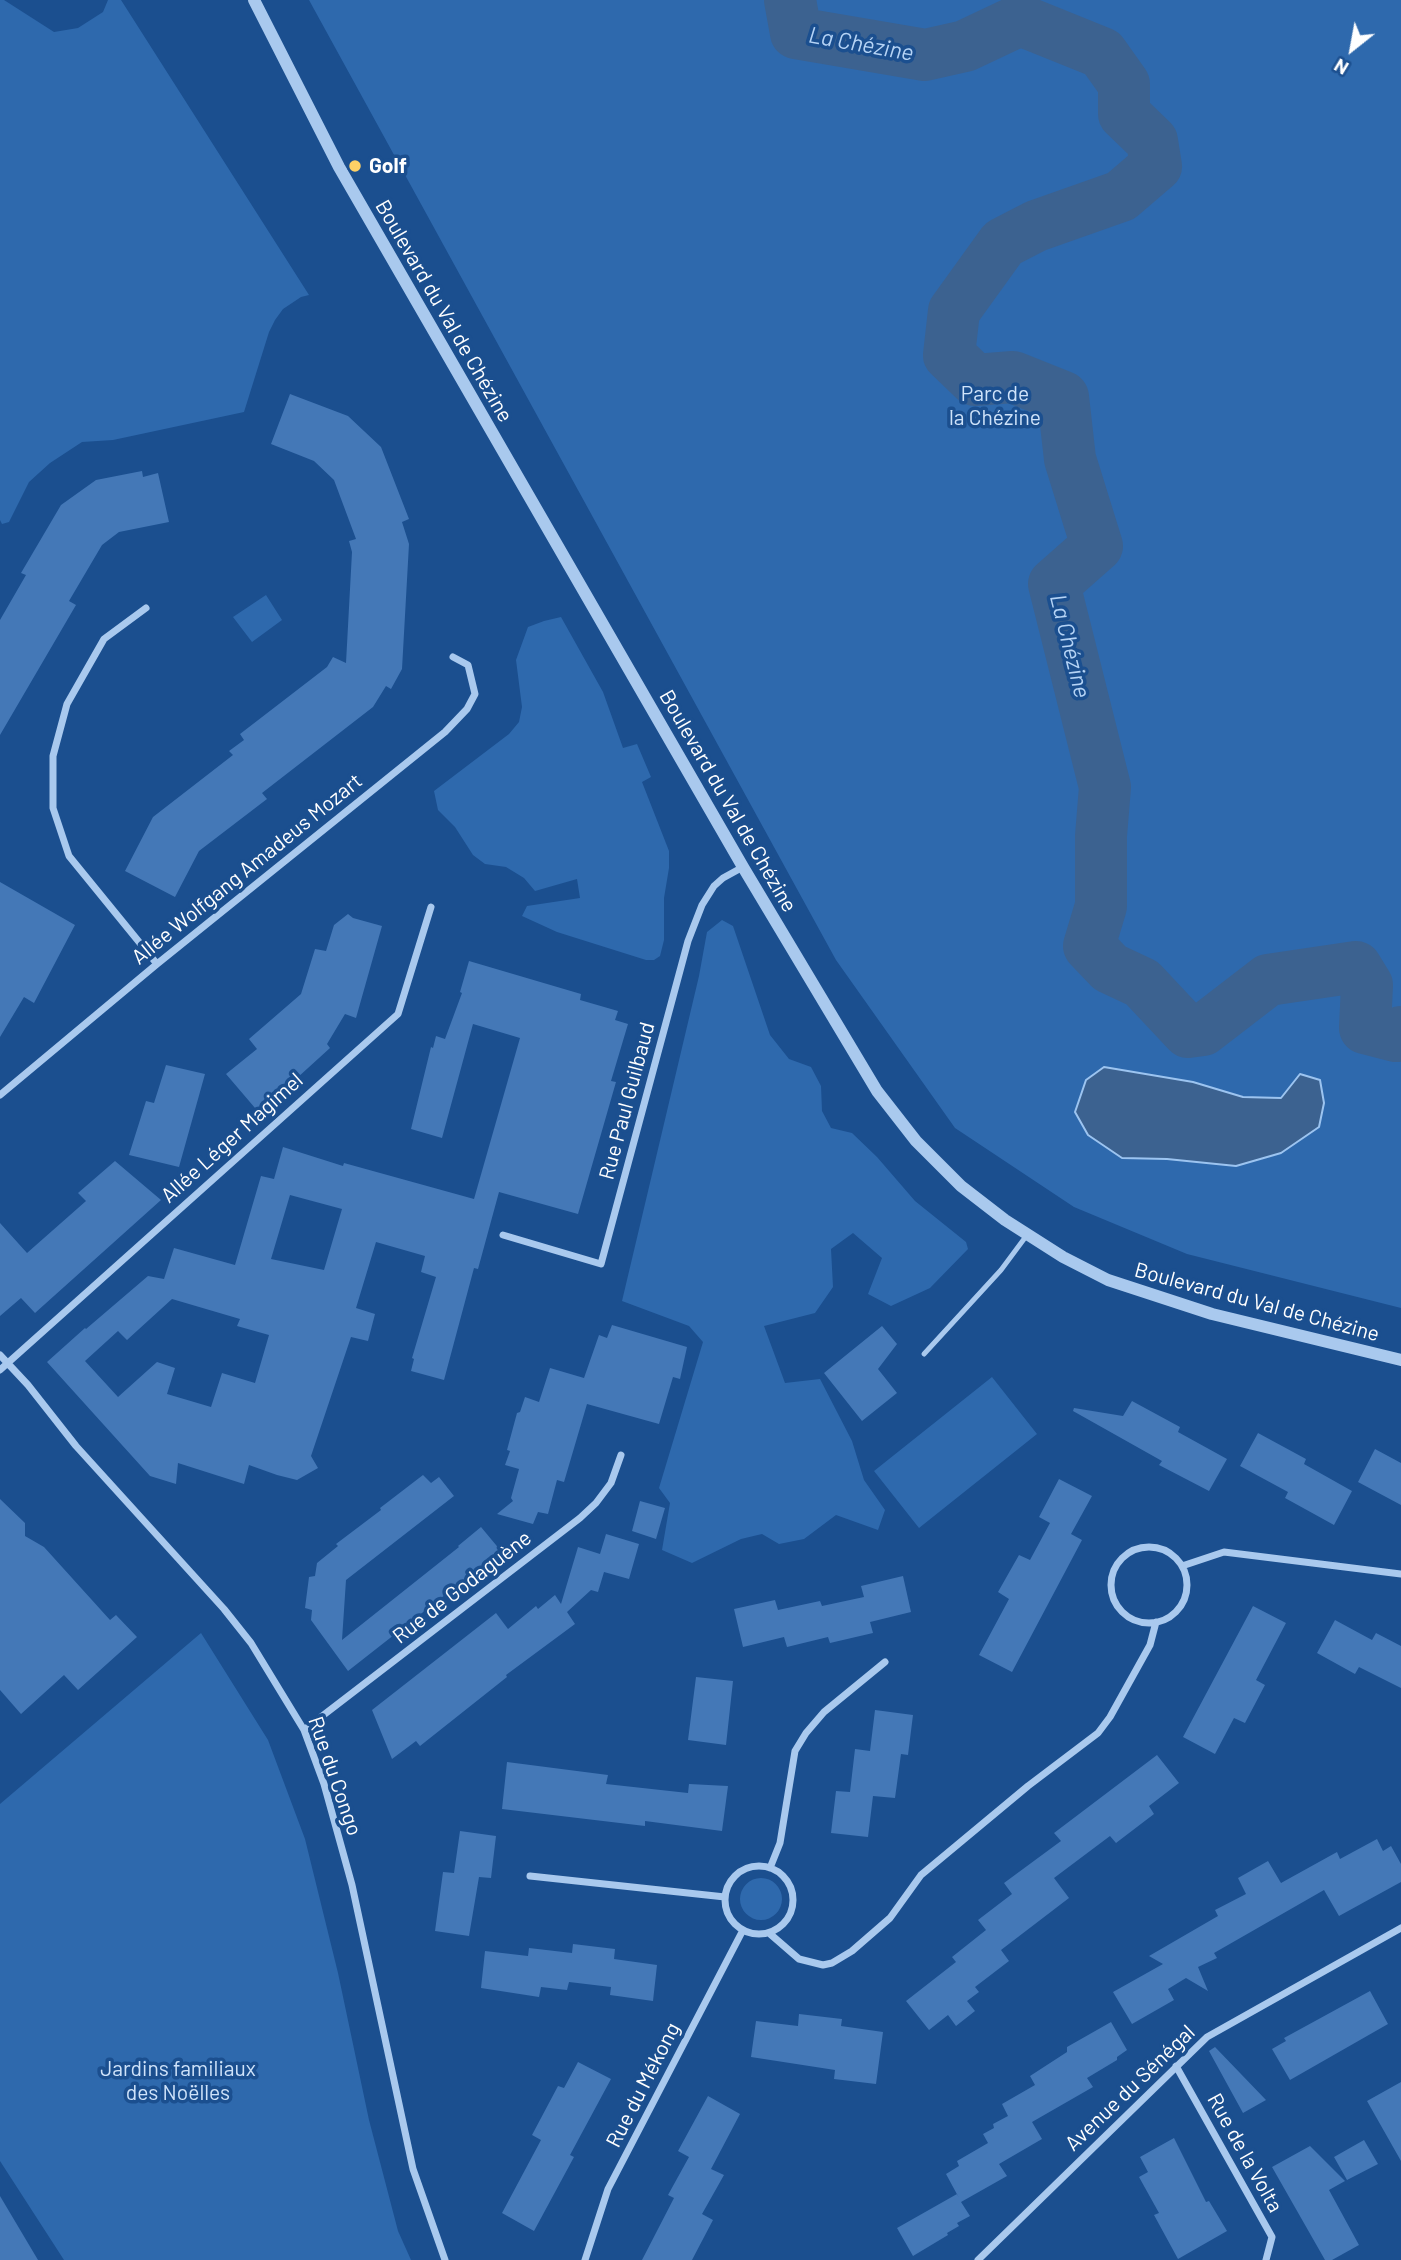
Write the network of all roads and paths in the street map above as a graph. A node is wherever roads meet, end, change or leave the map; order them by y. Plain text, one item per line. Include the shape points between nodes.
1 (254, 0) edge
2 (146, 608) dead end
3 (453, 657) dead end
4 (743, 867) junction
5 (431, 908) dead end
6 (156, 964) junction
7 (0, 1095) edge
8 (503, 1236) dead end
9 (1027, 1236) junction
10 (925, 1354) dead end
11 (0, 1355) edge
12 (1401, 1360) edge
13 (8, 1363) junction
14 (0, 1370) edge
15 (621, 1455) dead end
16 (1182, 1566) junction
17 (1401, 1574) edge
18 (1156, 1622) junction
19 (885, 1661) dead end
20 (304, 1730) junction
21 (770, 1868) junction
22 (530, 1876) dead end
23 (725, 1897) junction
24 (1401, 1928) edge
25 (743, 1930) junction
26 (769, 1933) junction
27 (1176, 2066) junction
28 (445, 2260) edge
29 (584, 2260) edge
30 (978, 2260) edge
31 (1266, 2260) edge

1 - 4 street, Boulevard du Val de Chézine via 339,167
2 - 6 street via 104,639 66,704 53,756 53,808 68,856
3 - 6 street, Allée Wolfgang Amadeus Mozart via 468,665 475,694 445,732
4 - 8 street, Rue Paul Guilbaud via 714,886 688,941 601,1264
4 - 9 street, Boulevard du Val de Chézine via 877,1090 916,1141 961,1186
5 - 13 street, Allée Léger Magimel via 398,1014
6 - 7 street, Allée Wolfgang Amadeus Mozart
9 - 10 lane
9 - 12 street, Boulevard du Val de Chézine via 1144,1294
11 - 13 street, Rue du Congo
13 - 14 street, Allée Léger Magimel
13 - 20 street, Rue du Congo via 76,1446 224,1609 264,1662
15 - 20 street, Rue de Godaguène via 611,1483 580,1518
16 - 17 street via 1224,1552
16 - 18 street via 1186,1592 1180,1607
16 - 18 street via 1167,1551 1142,1547 1118,1562 1111,1577 1115,1602 1127,1616
18 - 26 street via 1150,1645 1098,1733 921,1875 890,1918 852,1951 823,1965 799,1959
19 - 21 street via 824,1712 795,1751 780,1843
20 - 28 street, Rue du Congo via 352,1885 413,2169
21 - 23 street via 741,1871
21 - 26 street via 788,1880 794,1901 786,1921
22 - 23 street
23 - 25 street via 729,1916
24 - 27 street, Avenue du Sénégal via 1208,2037
25 - 26 street
25 - 29 street, Rue du Mékong via 608,2189
27 - 30 street, Avenue du Sénégal
27 - 31 street, Rue de la Volta via 1272,2237

